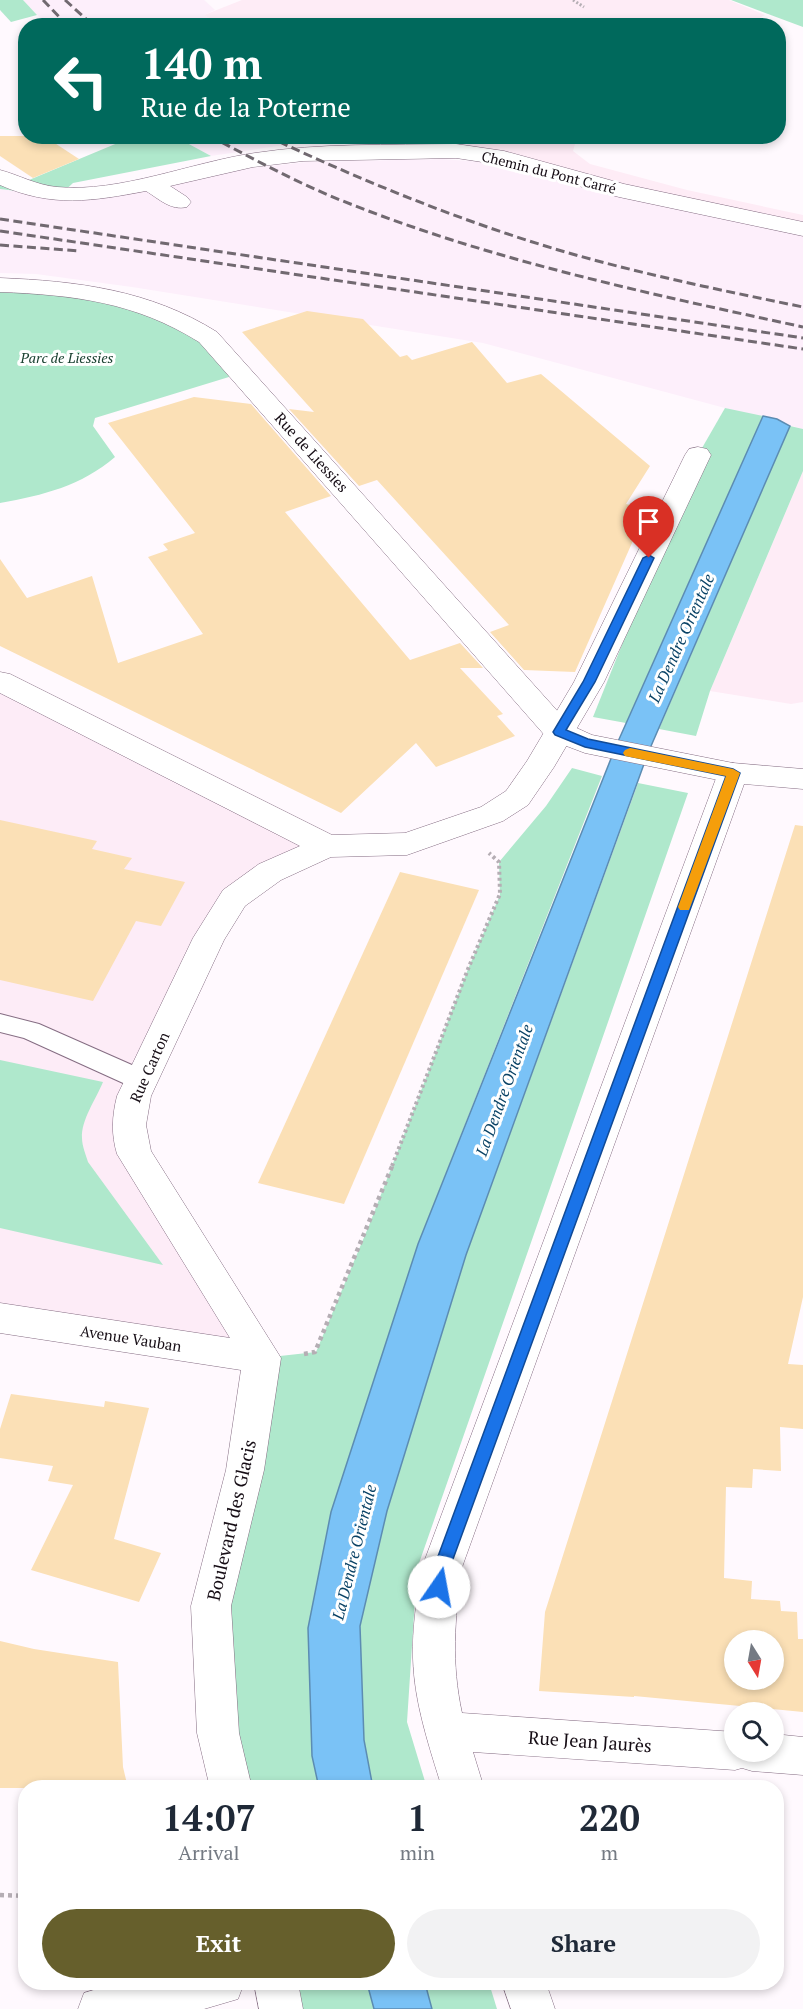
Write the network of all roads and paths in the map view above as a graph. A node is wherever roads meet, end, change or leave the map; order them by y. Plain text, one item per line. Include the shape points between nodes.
1 (573, 0) edge
2 (584, 7) dead end
3 (0, 177) edge
4 (150, 183) junction
5 (179, 202) dead end
6 (803, 229) edge
7 (0, 285) edge
8 (698, 455) dead end
9 (0, 681) edge
10 (559, 732) junction
11 (733, 773) junction
12 (803, 779) edge
13 (464, 825) junction
14 (327, 846) junction
15 (0, 1023) edge
16 (141, 1080) junction
17 (0, 1318) edge
18 (262, 1359) junction
19 (445, 1731) junction
20 (724, 1750) edge
21 (784, 1755) edge
22 (803, 1756) edge
23 (229, 1780) edge
24 (460, 1780) edge
25 (0, 1895) edge
26 (18, 1896) edge
27 (189, 1990) edge
28 (277, 1990) edge
29 (526, 1990) edge
30 (100, 2009) edge
31 (281, 2009) edge
32 (532, 2009) edge

1 - 2 path
3 - 4 street, Chemin du Pont Carré via 59,196
4 - 5 street
4 - 6 street, Chemin du Pont Carré via 253,160 303,154 456,151 504,158 619,190
7 - 10 street, Rue de Liessies via 41,286 125,299 164,311 208,337
8 - 10 street via 589,682
9 - 14 street, Rue Carton
10 - 11 street via 585,743
10 - 13 street, Rue Carton via 517,798
11 - 12 street
11 - 19 street via 441,1570 434,1670
13 - 14 street, Rue Carton via 407,844
13 - 18 path via 499,862 500,894 315,1352
14 - 16 street, Rue Carton via 270,872 234,898 209,938
15 - 16 lane via 30,1030
16 - 18 street, Rue Carton via 129,1114 128,1134 134,1154
17 - 18 street, Avenue Vauban
18 - 23 street, Boulevard des Glacis via 245,1470 211,1606 218,1733
19 - 20 street, Rue Jean Jaurès
19 - 24 street
21 - 22 street
25 - 26 path
27 - 30 street
28 - 31 street
29 - 32 street

